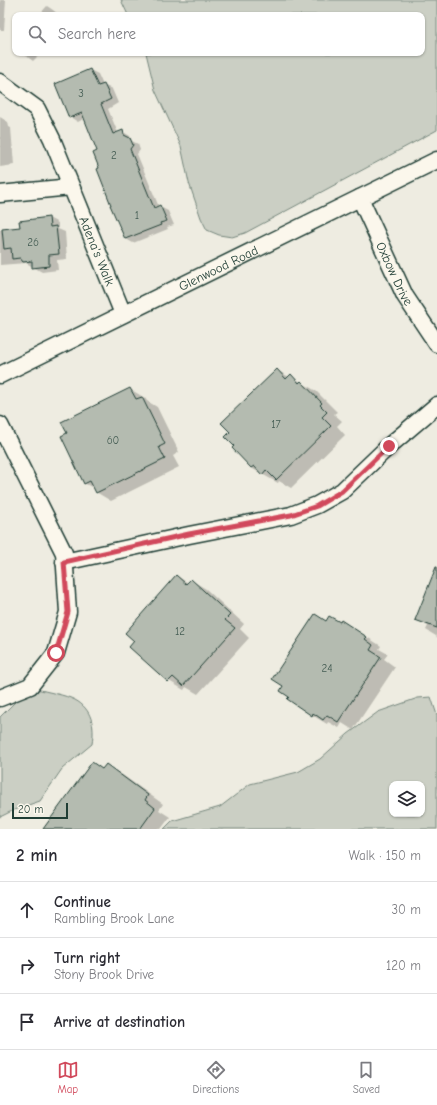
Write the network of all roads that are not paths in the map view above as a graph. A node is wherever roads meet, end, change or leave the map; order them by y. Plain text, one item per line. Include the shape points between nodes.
1 (0, 82) edge
2 (437, 160) edge
3 (71, 186) junction
4 (0, 194) edge
5 (360, 198) junction
6 (123, 314) junction
7 (437, 344) edge
8 (0, 375) edge
9 (437, 405) edge
10 (0, 425) edge
11 (64, 562) junction
12 (0, 698) edge

1 - 3 street, Adena's Walk via 37,109
2 - 5 street, Glenwood Road
3 - 4 street
3 - 6 street, Adena's Walk
5 - 6 street, Glenwood Road
5 - 7 street, Oxbow Drive via 405,296
6 - 8 street, Glenwood Road
9 - 11 street via 342,491 317,506 291,515 189,534
10 - 11 street via 64,553
11 - 12 street via 68,612 56,653 30,686

